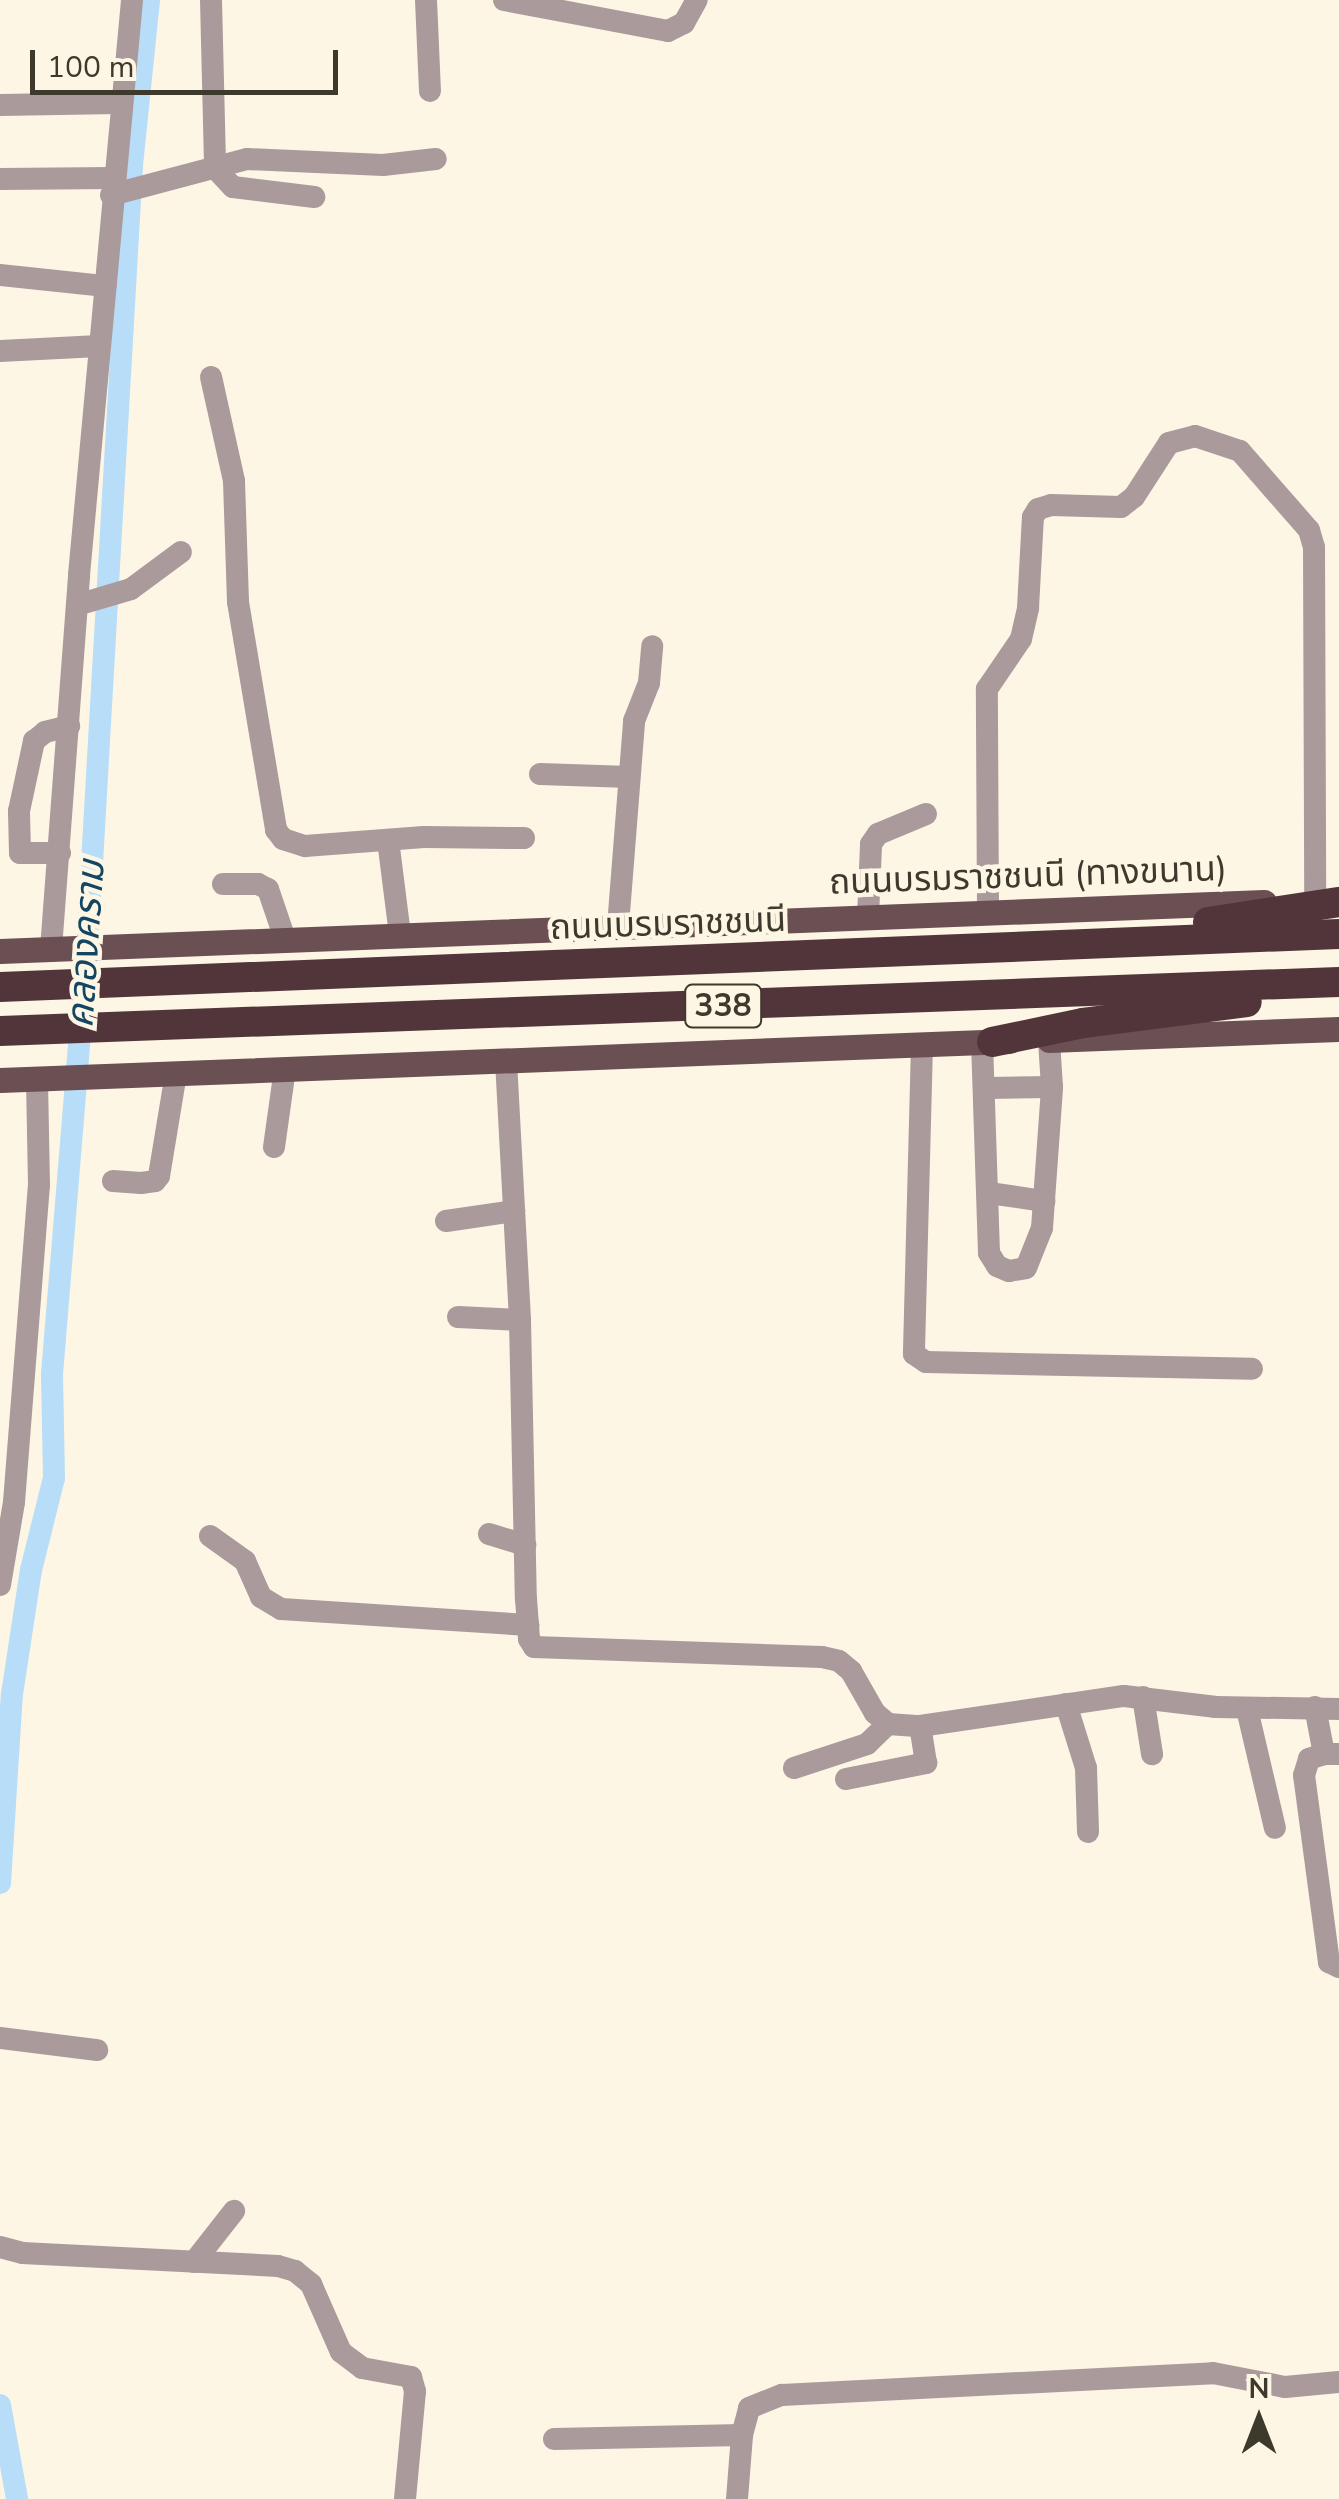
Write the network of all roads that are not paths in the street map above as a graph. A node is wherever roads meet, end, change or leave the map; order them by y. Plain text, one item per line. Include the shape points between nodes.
1 (132, 0) edge
2 (211, 0) edge
3 (426, 0) edge
4 (504, 0) edge
5 (696, 0) edge
6 (430, 91) dead end
7 (119, 103) junction
8 (0, 105) edge
9 (436, 159) dead end
10 (215, 168) junction
11 (0, 179) edge
12 (122, 188) junction
13 (314, 197) dead end
14 (0, 274) edge
15 (104, 286) junction
16 (99, 346) junction
17 (0, 351) edge
18 (211, 377) dead end
19 (182, 552) dead end
20 (83, 604) junction
21 (652, 646) dead end
22 (69, 726) junction
23 (540, 774) dead end
24 (629, 777) junction
25 (926, 814) dead end
26 (524, 838) dead end
27 (388, 840) junction
28 (60, 853) junction
29 (10, 857) edge
30 (223, 884) dead end
31 (1331, 900) edge
32 (988, 912) junction
33 (868, 917) junction
34 (618, 926) junction
35 (400, 934) junction
36 (1339, 934) edge
37 (286, 939) junction
38 (1037, 947) junction
39 (56, 948) junction
40 (0, 951) edge
41 (1333, 982) edge
42 (0, 987) edge
43 (1339, 1029) edge
44 (0, 1031) edge
45 (1048, 1040) junction
46 (987, 1042) junction
47 (922, 1045) junction
48 (506, 1061) junction
49 (285, 1069) junction
50 (176, 1074) junction
51 (39, 1078) junction
52 (0, 1080) edge
53 (987, 1088) junction
54 (1052, 1088) junction
55 (274, 1146) dead end
56 (113, 1181) dead end
57 (989, 1193) junction
58 (1044, 1201) junction
59 (514, 1211) junction
60 (446, 1222) dead end
61 (458, 1318) dead end
62 (520, 1320) junction
63 (1252, 1368) dead end
64 (7, 1499) edge
65 (489, 1534) dead end
66 (210, 1536) dead end
67 (525, 1545) junction
68 (0, 1585) edge
69 (528, 1625) junction
70 (1143, 1696) junction
71 (1066, 1704) junction
72 (1315, 1707) junction
73 (1247, 1708) junction
74 (1339, 1709) edge
75 (888, 1724) junction
76 (920, 1726) junction
77 (1152, 1754) dead end
78 (1332, 1754) edge
79 (794, 1768) dead end
80 (846, 1779) dead end
81 (1275, 1828) dead end
82 (1088, 1832) dead end
83 (1339, 1967) edge
84 (2, 2038) edge
85 (96, 2050) dead end
86 (234, 2211) dead end
87 (0, 2248) edge
88 (194, 2262) junction
89 (1339, 2382) edge
90 (742, 2435) junction
91 (554, 2438) dead end
92 (405, 2499) edge
93 (738, 2499) edge

1 - 7 street
2 - 10 street
3 - 6 street
4 - 5 street via 668,31 684,23
7 - 8 street
7 - 12 street
9 - 10 street via 383,165 247,159
10 - 12 street
10 - 13 street via 233,188
11 - 12 street
12 - 15 street
14 - 15 street
15 - 16 street
16 - 17 street
16 - 20 street
18 - 27 street via 234,481 238,602 276,830 305,846
19 - 20 street via 156,575
20 - 22 street
21 - 24 street
22 - 28 street
22 - 29 street via 34,741
23 - 24 street
24 - 34 street
25 - 33 street via 878,834 871,844
26 - 27 street
27 - 35 street
28 - 29 street
28 - 39 street
30 - 37 street via 268,889
31 - 32 main road, ถนนบรมราชชนนี (ทางขนาน)
31 - 32 street via 1314,546 1309,530 1240,451 1195,436 1169,443 1121,507 1051,505 1033,517 1021,639 987,689
31 - 38 highway
32 - 33 main road, ถนนบรมราชชนนี (ทางขนาน)
33 - 34 main road, ถนนบรมราชชนนี (ทางขนาน)
34 - 35 main road, ถนนบรมราชชนนี (ทางขนาน)
35 - 37 main road, ถนนบรมราชชนนี (ทางขนาน)
36 - 38 highway, ถนนบรมราชชนนี / 338
37 - 39 main road, ถนนบรมราชชนนี (ทางขนาน)
38 - 42 highway, ถนนบรมราชชนนี / 338
39 - 40 main road, ถนนบรมราชชนนี (ทางขนาน)
41 - 44 highway, 338
41 - 46 highway via 1254,1001
43 - 45 main road, 338
45 - 46 main road, 338
45 - 54 street
46 - 47 main road, 338
46 - 53 street
47 - 48 main road, 338
47 - 63 street via 914,1354 926,1362
48 - 49 main road, 338
48 - 59 street
49 - 50 main road, 338
49 - 55 street
50 - 51 main road, 338
50 - 56 street via 159,1176 141,1183
51 - 52 main road, 338
51 - 64 street via 39,1185
53 - 54 street
53 - 57 street
54 - 58 street
57 - 58 street
57 - 58 street via 990,1254 1009,1271 1026,1268 1036,1252
59 - 60 street
59 - 62 street
61 - 62 street
62 - 67 street
64 - 68 street
65 - 67 street
66 - 69 street via 245,1561 261,1596 280,1609
67 - 69 street
69 - 75 street via 529,1639 544,1650 840,1661
70 - 71 street
70 - 73 street
70 - 77 street
71 - 76 street
71 - 82 street via 1086,1768
72 - 73 street
72 - 74 street
72 - 78 street
73 - 81 street
75 - 76 street
75 - 79 street via 867,1744
76 - 80 street via 926,1763
78 - 83 street via 1310,1759 1304,1774 1329,1962
84 - 85 street
86 - 88 street
87 - 88 street
88 - 92 street via 295,2272 312,2284 341,2352 362,2368 410,2377 415,2391
89 - 90 street via 1285,2387 1213,2373 782,2396 748,2408
90 - 91 street
90 - 93 street

